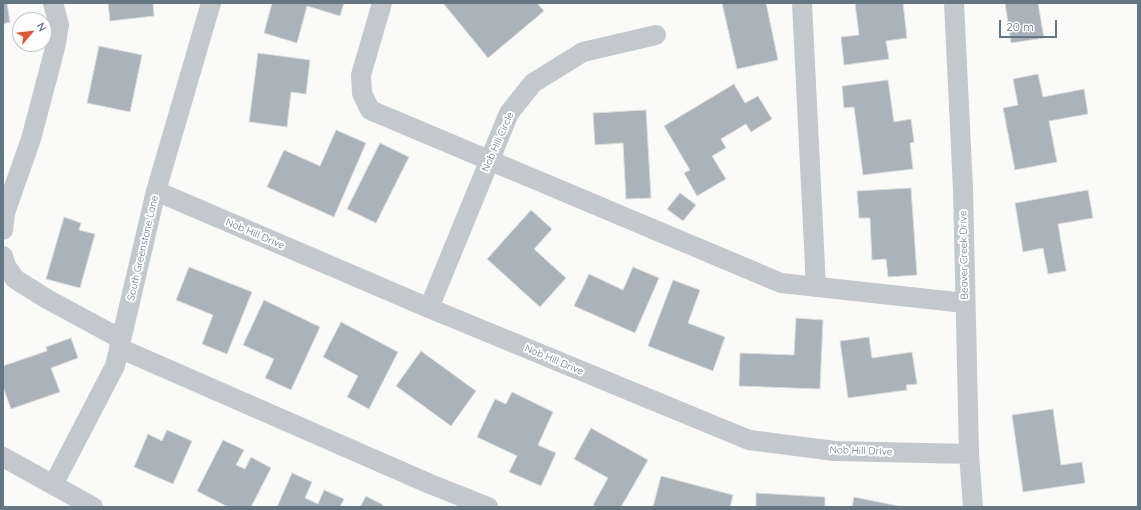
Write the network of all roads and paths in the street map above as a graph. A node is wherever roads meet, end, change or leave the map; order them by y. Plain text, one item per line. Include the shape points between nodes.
1 (53, 3) edge
2 (211, 3) edge
3 (382, 3) edge
4 (802, 3) edge
5 (954, 3) edge
6 (656, 35) dead end
7 (489, 161) junction
8 (156, 191) junction
9 (3, 230) edge
10 (3, 256) edge
11 (816, 287) junction
12 (965, 303) junction
13 (429, 308) junction
14 (120, 344) junction
15 (969, 454) junction
16 (3, 457) edge
17 (53, 485) junction
18 (93, 507) edge
19 (488, 507) edge
20 (973, 507) edge

1 - 9 street via 60,25 55,48 31,138 5,213
2 - 8 street, South Greenstone Lane
3 - 7 street via 361,75 362,93 370,110
4 - 11 street
5 - 12 street, Beaver Creek Drive via 963,189
6 - 7 street, Nob Hill Circle via 583,52 533,83 509,113
7 - 11 street via 781,283
7 - 13 street, Nob Hill Circle
8 - 13 street, Nob Hill Drive
8 - 14 street, South Greenstone Lane
10 - 14 street via 15,279
11 - 12 street
12 - 15 street, Beaver Creek Drive
13 - 15 street, Nob Hill Drive via 749,440 835,451
14 - 17 street, South Greenstone Lane via 115,366
14 - 19 street via 430,484
15 - 20 street, Beaver Creek Drive
16 - 17 street
17 - 18 street

